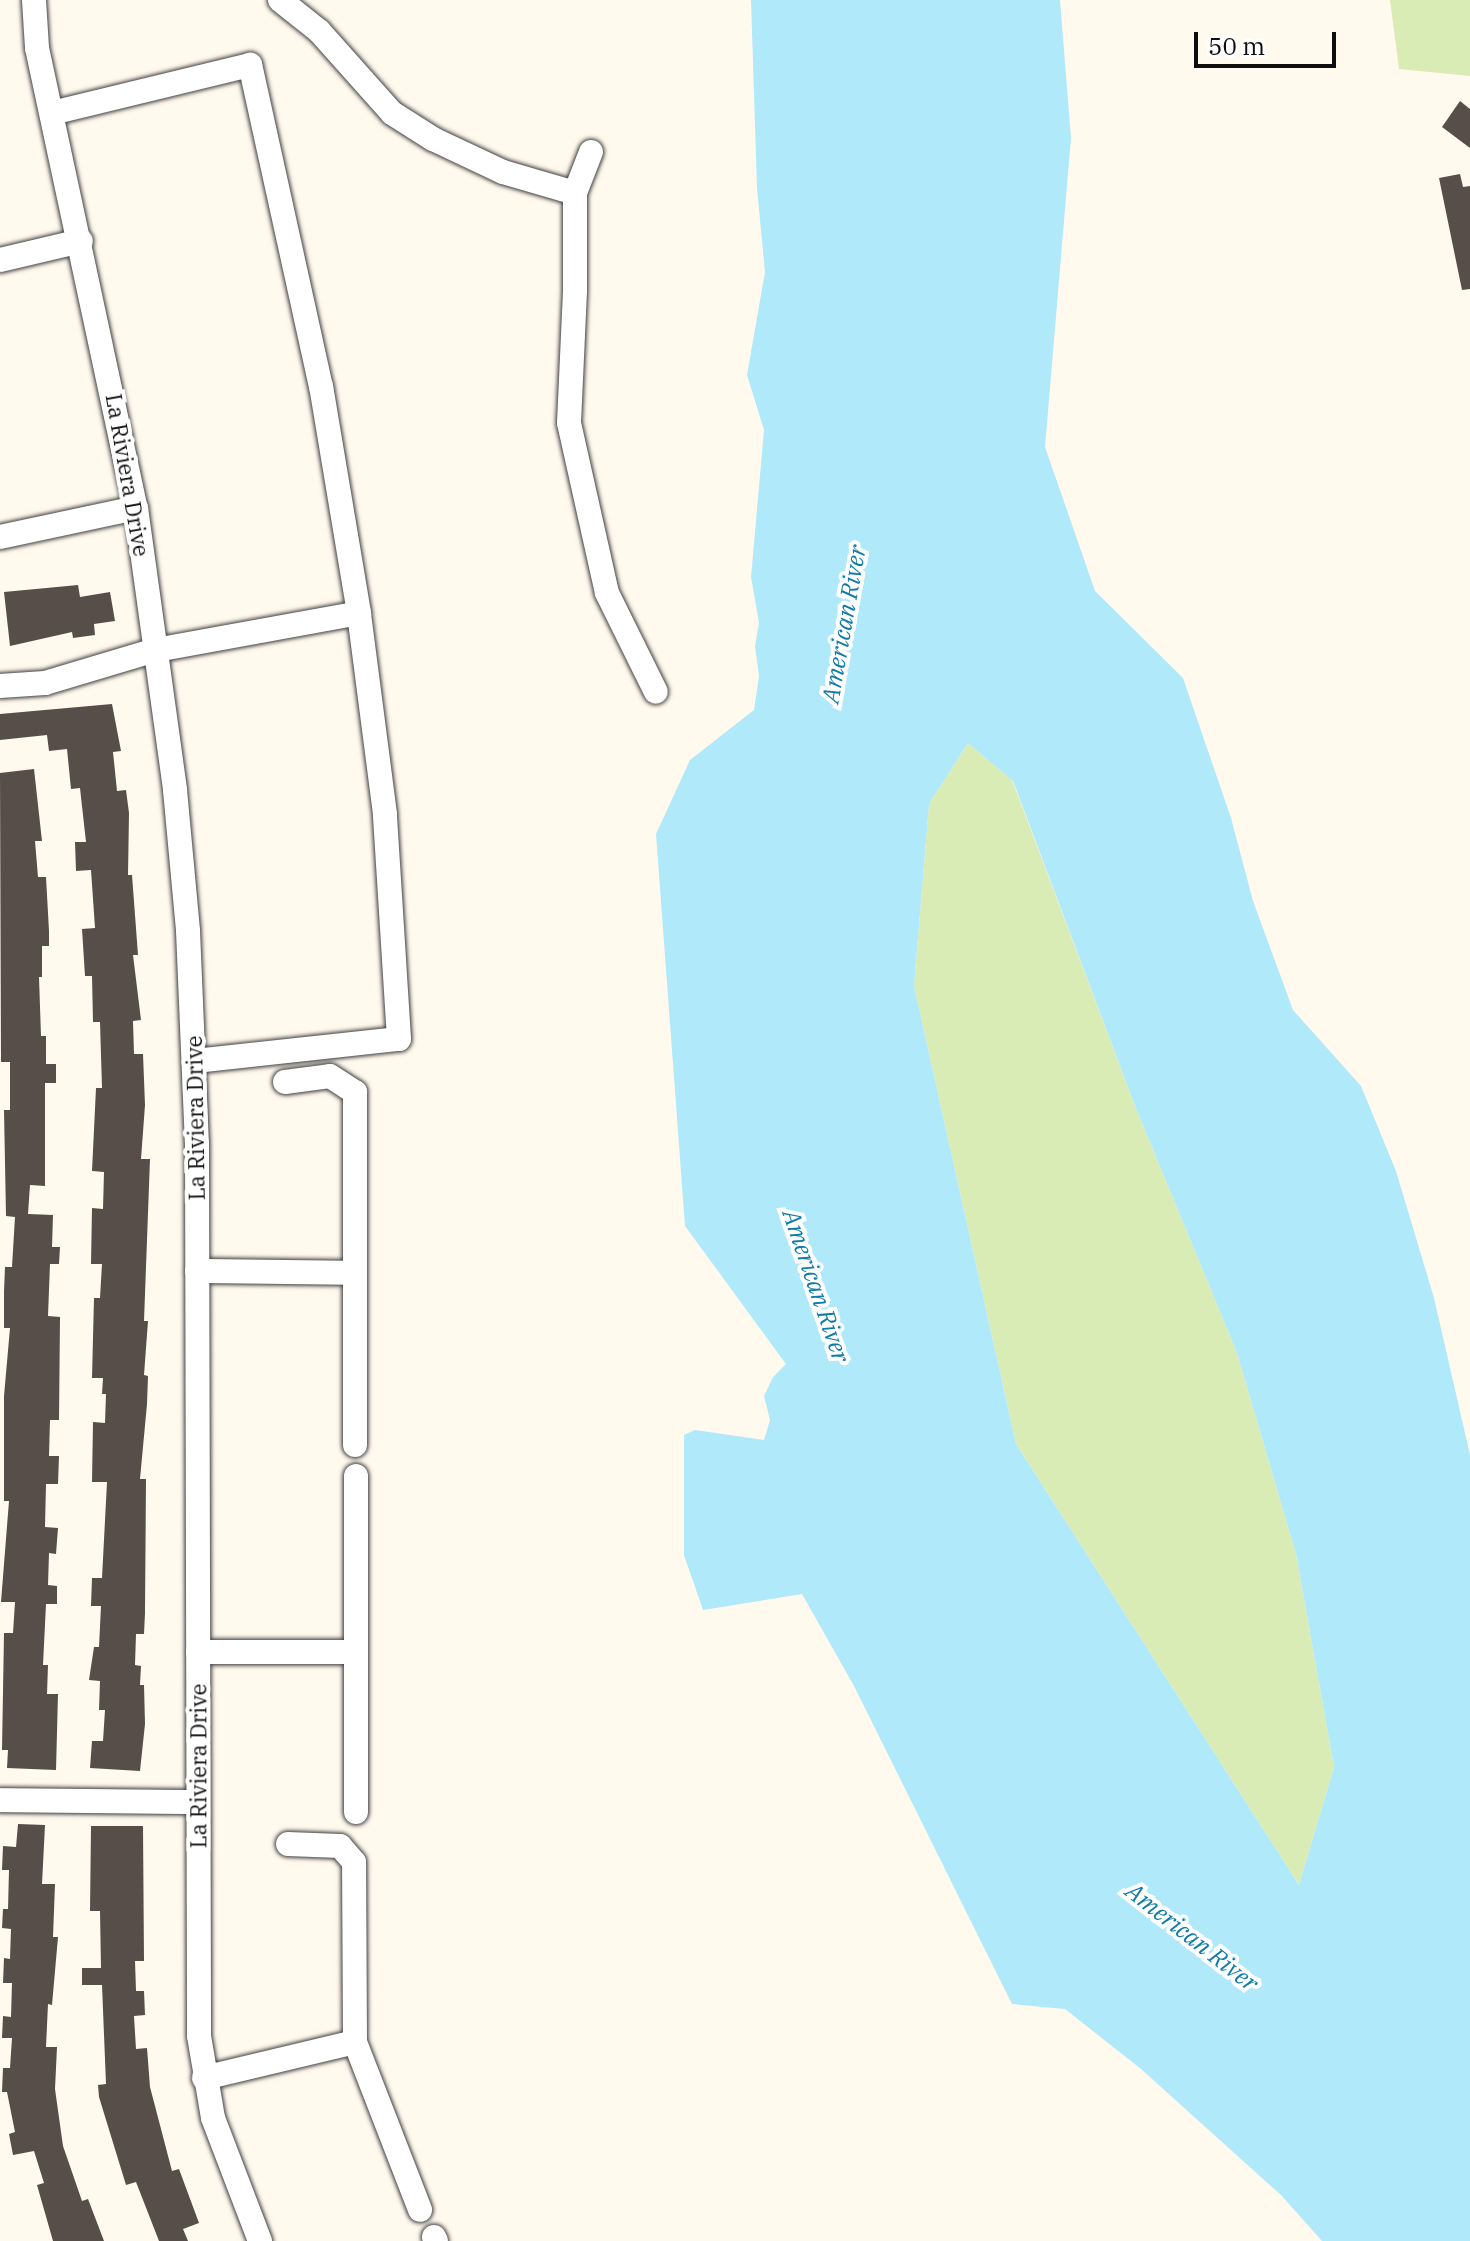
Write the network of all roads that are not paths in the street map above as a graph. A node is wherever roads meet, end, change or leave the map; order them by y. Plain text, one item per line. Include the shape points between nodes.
1 (34, 0) edge
2 (280, 0) edge
3 (52, 113) junction
4 (591, 152) dead end
5 (575, 193) junction
6 (81, 241) junction
7 (0, 260) edge
8 (136, 508) junction
9 (0, 537) edge
10 (359, 613) junction
11 (156, 650) junction
12 (0, 686) edge
13 (656, 692) dead end
14 (195, 1061) junction
15 (285, 1082) dead end
16 (197, 1271) junction
17 (355, 1273) junction
18 (355, 1445) dead end
19 (356, 1476) dead end
20 (198, 1652) junction
21 (356, 1652) junction
22 (0, 1800) edge
23 (198, 1802) junction
24 (356, 1812) dead end
25 (288, 1844) dead end
26 (355, 2042) junction
27 (204, 2078) junction
28 (420, 2210) dead end
29 (260, 2241) edge

1 - 3 street, La Riviera Drive via 37,48
2 - 5 street via 319,31 392,113 503,172
3 - 6 street, La Riviera Drive
3 - 10 street via 250,65 321,387
4 - 5 street
5 - 13 street via 569,423 607,593
6 - 7 street
6 - 8 street, La Riviera Drive
8 - 9 street
8 - 11 street, La Riviera Drive
10 - 11 street
10 - 14 street via 385,814 399,1039
11 - 12 street via 45,683
11 - 14 street, La Riviera Drive via 175,790
14 - 16 street, La Riviera Drive
15 - 17 street via 330,1076 355,1092
16 - 17 street
16 - 20 street, La Riviera Drive
17 - 18 street
19 - 21 street
20 - 21 street
20 - 23 street, La Riviera Drive
21 - 24 street
22 - 23 street
23 - 27 street, La Riviera Drive via 199,2036
25 - 26 street via 340,1846 354,1862
26 - 27 street
26 - 28 street
27 - 29 street, La Riviera Drive via 222,2144

